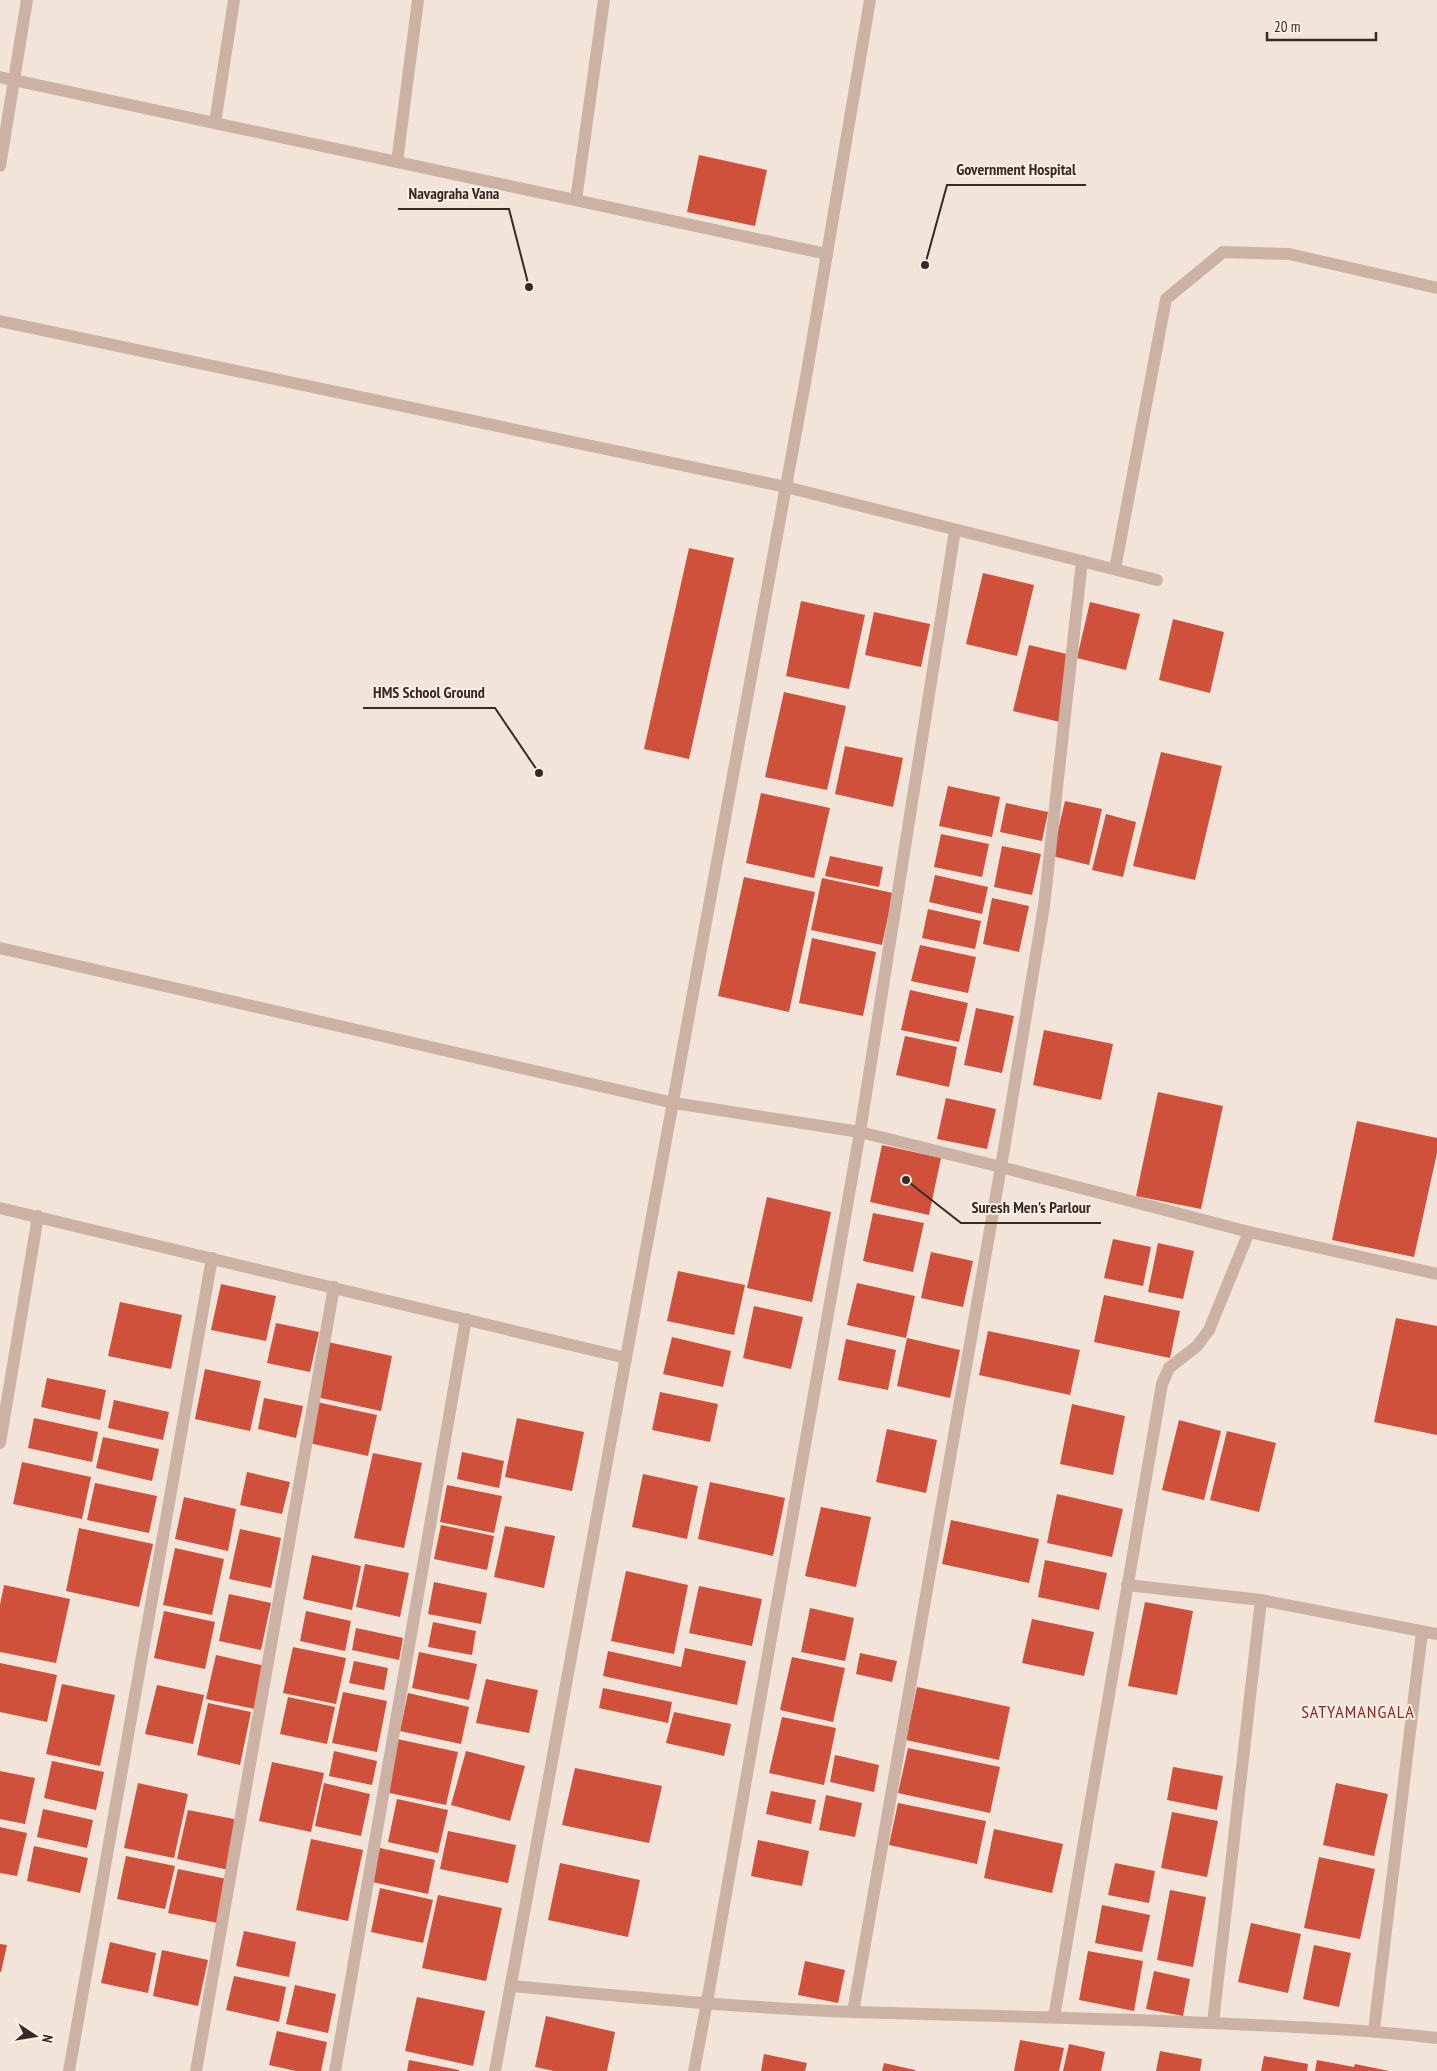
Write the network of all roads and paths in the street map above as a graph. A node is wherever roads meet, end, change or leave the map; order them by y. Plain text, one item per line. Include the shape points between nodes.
1 (27, 0) edge
2 (234, 0) edge
3 (418, 0) edge
4 (604, 0) edge
5 (870, 0) edge
6 (0, 77) edge
7 (14, 80) junction
8 (215, 123) junction
9 (397, 162) junction
10 (0, 166) edge
11 (576, 200) junction
12 (827, 254) junction
13 (1437, 288) edge
14 (0, 320) edge
15 (786, 487) junction
16 (955, 530) junction
17 (1082, 561) junction
18 (1115, 569) junction
19 (1157, 580) dead end
20 (0, 948) edge
21 (674, 1103) junction
22 (860, 1132) junction
23 (1001, 1167) junction
24 (0, 1208) edge
25 (38, 1216) junction
26 (1249, 1232) junction
27 (212, 1258) junction
28 (1437, 1274) edge
29 (334, 1287) junction
30 (466, 1319) junction
31 (626, 1358) junction
32 (0, 1443) edge
33 (1127, 1585) junction
34 (1261, 1600) junction
35 (1422, 1632) junction
36 (1437, 1634) edge
37 (511, 1986) junction
38 (707, 2002) junction
39 (853, 2012) junction
40 (1054, 2017) junction
41 (1213, 2023) junction
42 (1374, 2030) junction
43 (1437, 2038) edge
44 (69, 2071) edge
45 (196, 2071) edge
46 (335, 2071) edge
47 (495, 2071) edge
48 (694, 2071) edge

1 - 7 street
2 - 8 street
3 - 9 street
4 - 11 street
5 - 12 street
6 - 7 street
7 - 8 street
7 - 10 street
8 - 9 street
9 - 11 street
11 - 12 street
12 - 15 street
13 - 18 street via 1289,254 1223,252 1166,299
14 - 15 street
15 - 16 street
15 - 21 street
16 - 17 street
16 - 22 street
17 - 18 street
17 - 23 street via 1044,906
18 - 19 street
20 - 21 street
21 - 22 street
21 - 31 street
22 - 23 street
22 - 38 street
23 - 26 street
23 - 39 street
24 - 25 street
25 - 27 street
25 - 32 street
26 - 28 street
26 - 33 street via 1209,1330 1197,1346 1169,1368 1162,1384
27 - 29 street
27 - 44 street
29 - 30 street
29 - 45 street
30 - 31 street
30 - 46 street
31 - 37 street
33 - 34 street
33 - 40 street
34 - 35 street
34 - 41 street
35 - 36 street
35 - 42 street
37 - 38 street
37 - 47 street
38 - 39 street
38 - 48 street
39 - 40 street
40 - 41 street
41 - 42 street
42 - 43 street

